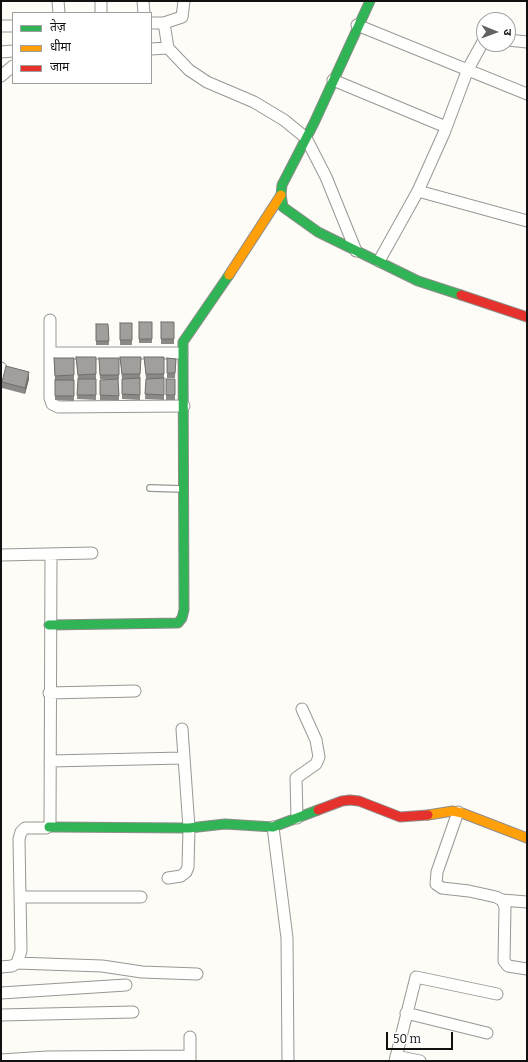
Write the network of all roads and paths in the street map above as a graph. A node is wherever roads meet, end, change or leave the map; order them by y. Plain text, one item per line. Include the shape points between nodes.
1 (58, 1) edge
2 (101, 1) edge
3 (143, 1) edge
4 (184, 1) edge
5 (370, 1) edge
6 (59, 12) edge
7 (102, 12) edge
8 (144, 12) edge
9 (152, 23) edge
10 (164, 23) junction
11 (1, 26) edge
12 (12, 26) edge
13 (357, 26) junction
14 (516, 41) edge
15 (527, 42) edge
16 (168, 48) junction
17 (152, 49) edge
18 (12, 51) edge
19 (1, 52) edge
20 (477, 52) edge
21 (12, 67) edge
22 (468, 69) junction
23 (1, 76) edge
24 (333, 80) junction
25 (527, 94) edge
26 (446, 127) junction
27 (306, 138) junction
28 (418, 191) junction
29 (281, 195) junction
30 (527, 221) edge
31 (356, 251) junction
32 (379, 262) junction
33 (527, 316) edge
34 (50, 320) dead end
35 (50, 353) junction
36 (182, 353) junction
37 (1, 368) edge
38 (1, 380) edge
39 (184, 406) junction
40 (150, 488) dead end
41 (183, 489) junction
42 (92, 553) dead end
43 (1, 555) edge
44 (51, 555) junction
45 (49, 625) junction
46 (135, 691) dead end
47 (49, 694) junction
48 (302, 709) dead end
49 (182, 728) dead end
50 (183, 758) junction
51 (50, 761) junction
52 (458, 812) junction
53 (297, 818) junction
54 (49, 827) junction
55 (273, 827) junction
56 (189, 828) junction
57 (527, 838) edge
58 (168, 878) dead end
59 (20, 897) junction
60 (140, 897) dead end
61 (502, 900) junction
62 (527, 902) edge
63 (18, 963) junction
64 (1, 967) edge
65 (527, 969) edge
66 (197, 974) dead end
67 (126, 985) dead end
68 (1, 993) edge
69 (497, 994) dead end
70 (133, 1012) dead end
71 (406, 1013) junction
72 (1, 1015) edge
73 (487, 1033) dead end
74 (190, 1037) dead end
75 (395, 1058) edge
76 (36, 1059) edge
77 (190, 1059) edge
78 (1, 1060) edge
79 (288, 1061) edge
80 (420, 1061) edge

1 - 6 street
2 - 7 street
3 - 8 street
4 - 10 street via 182,17
5 - 13 street
9 - 10 street
10 - 16 street
11 - 12 street
13 - 22 street
13 - 24 street
14 - 15 street
16 - 17 street
16 - 27 street via 188,70 207,82 254,102 284,120
18 - 19 street
20 - 22 street
21 - 23 street
22 - 25 street
22 - 26 street
24 - 26 street
24 - 27 street
26 - 28 street
27 - 29 street via 282,185
27 - 31 street via 326,177
28 - 30 street
28 - 32 street
29 - 31 street via 283,207 318,232
29 - 36 street via 239,261 186,336
31 - 32 street
32 - 33 street via 418,281
34 - 35 street
35 - 36 street
35 - 39 street via 50,398 52,404 58,407
36 - 39 street
37 - 38 street
39 - 41 street
40 - 41 lane
41 - 45 street via 184,610 178,623
42 - 44 street
43 - 44 street
44 - 45 street
45 - 47 street
46 - 47 street
47 - 51 street
48 - 53 street via 316,740 319,756 316,764 296,778
49 - 50 street
50 - 51 street
50 - 56 street
51 - 54 street
52 - 53 street via 400,817 350,800
52 - 57 street
52 - 61 street via 437,872 436,884 442,888 496,896
53 - 55 street
54 - 56 street
54 - 59 street via 25,828 21,832
55 - 56 street via 225,824
55 - 79 street via 287,938
56 - 58 street via 186,872
59 - 60 street
59 - 63 street via 21,951
61 - 62 street
61 - 65 street via 505,907 504,961 508,966
63 - 64 street
63 - 66 street via 102,966 142,972
67 - 68 street
69 - 71 street via 416,977
70 - 72 street
71 - 73 street
71 - 75 street
74 - 77 street
75 - 80 street
76 - 77 street
76 - 78 street

